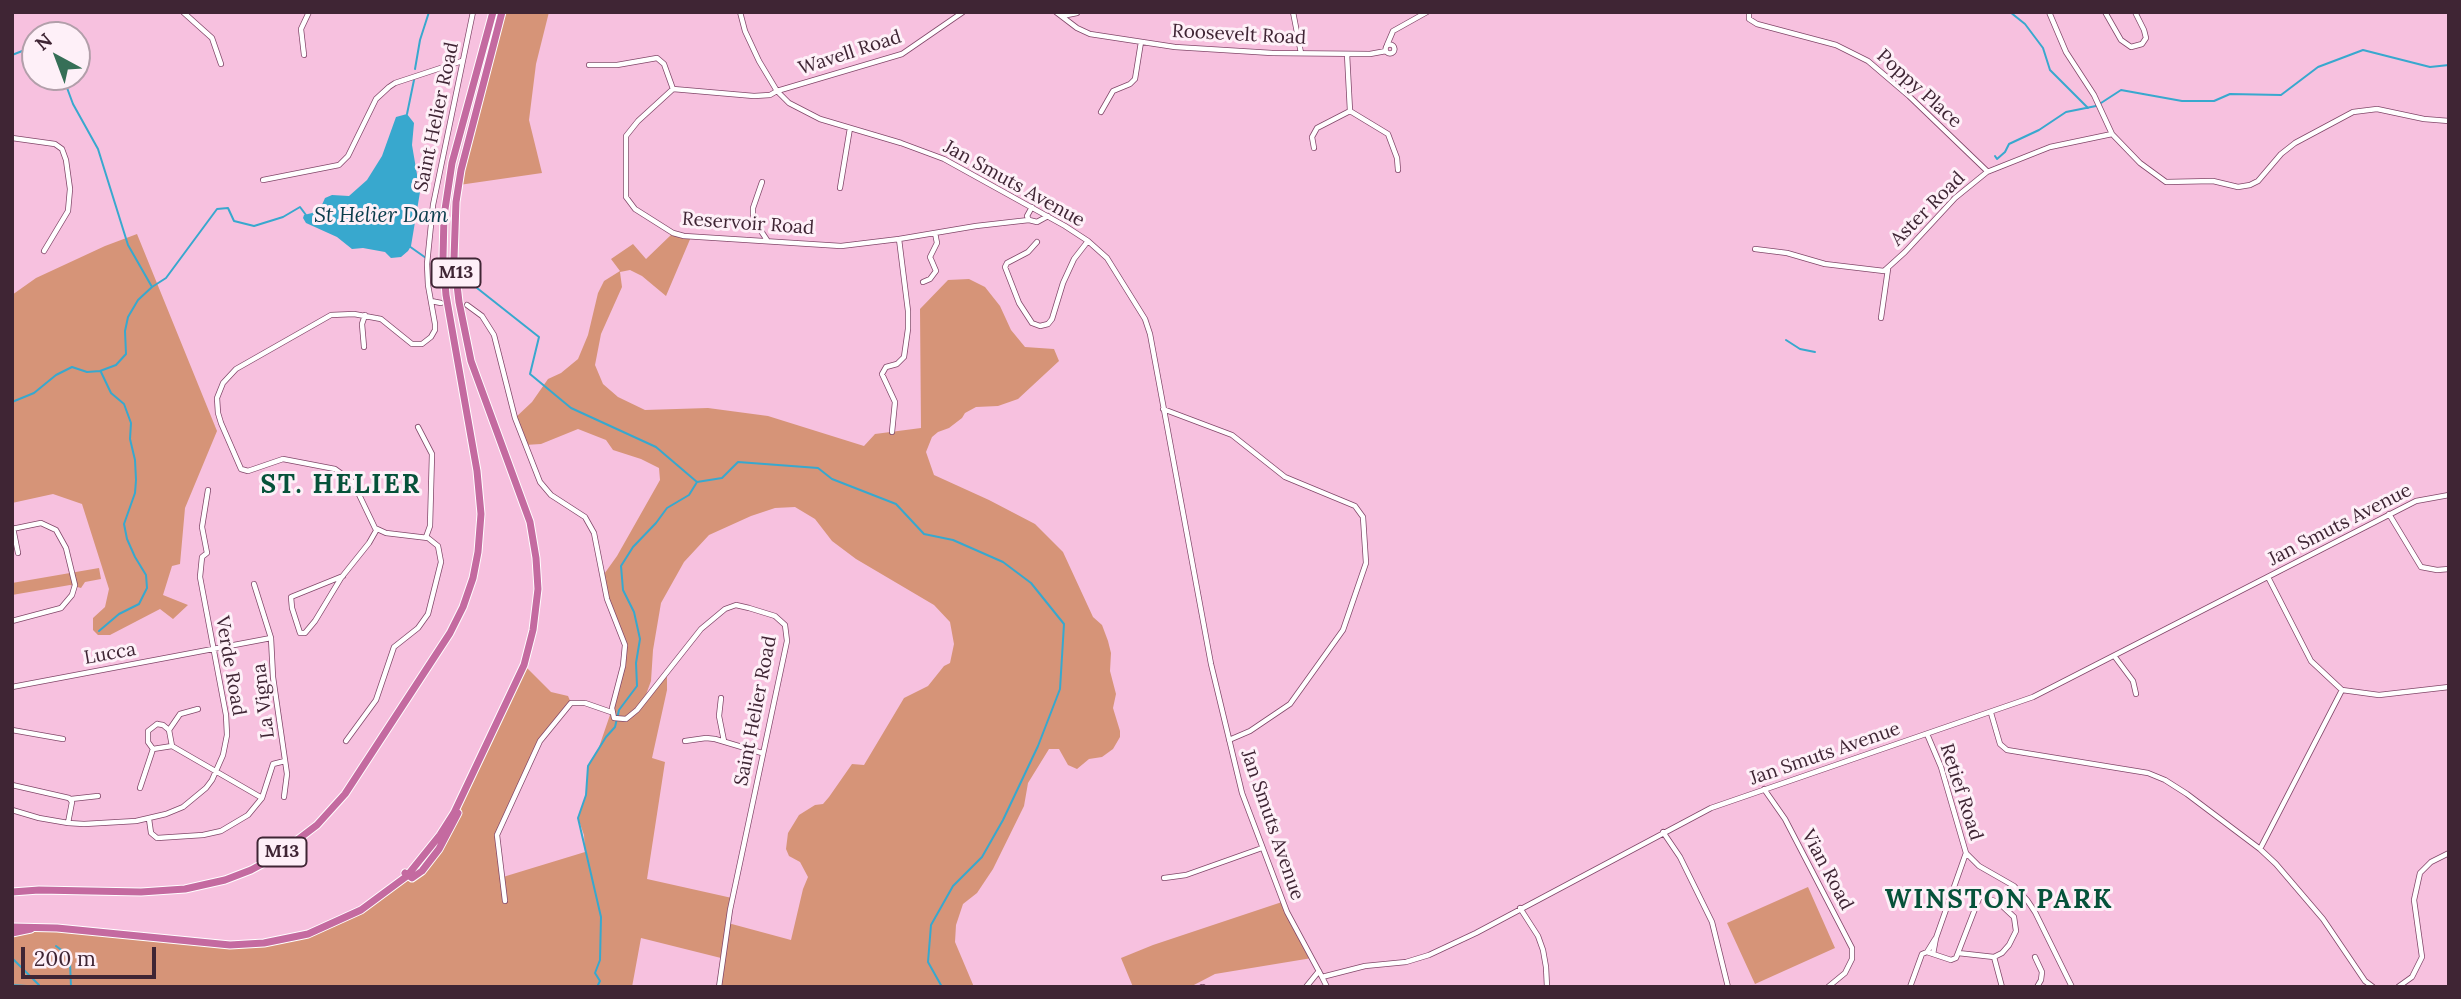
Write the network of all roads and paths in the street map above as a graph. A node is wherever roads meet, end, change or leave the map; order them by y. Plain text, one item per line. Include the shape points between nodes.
1 (183, 12) edge
2 (309, 12) edge
3 (473, 12) edge
4 (493, 12) edge
5 (502, 12) edge
6 (740, 12) edge
7 (963, 12) edge
8 (1293, 12) edge
9 (1427, 12) edge
10 (1749, 12) edge
11 (2049, 12) edge
12 (2105, 12) edge
13 (2135, 12) edge
14 (1077, 13) edge
15 (1058, 14) edge
16 (1077, 28) junction
17 (1141, 42) junction
18 (1301, 52) junction
19 (1347, 54) junction
20 (304, 55) dead end
21 (463, 61) junction
22 (221, 64) dead end
23 (589, 65) dead end
24 (673, 89) junction
25 (777, 91) junction
26 (1350, 111) junction
27 (1101, 112) dead end
28 (2449, 121) edge
29 (850, 128) junction
30 (2112, 134) junction
31 (12, 138) edge
32 (1314, 148) dead end
33 (1398, 170) dead end
34 (1988, 171) junction
35 (263, 180) dead end
36 (762, 182) dead end
37 (840, 188) dead end
38 (1032, 207) junction
39 (1048, 216) junction
40 (1029, 220) junction
41 (935, 233) junction
42 (768, 240) junction
43 (899, 240) junction
44 (1037, 242) dead end
45 (1088, 242) junction
46 (1755, 248) dead end
47 (44, 251) dead end
48 (1888, 269) junction
49 (923, 282) dead end
50 (431, 302) junction
51 (441, 303) dead end
52 (467, 305) dead end
53 (365, 315) junction
54 (1881, 318) dead end
55 (364, 347) dead end
56 (1163, 409) junction
57 (418, 427) dead end
58 (892, 432) dead end
59 (208, 491) dead end
60 (2449, 495) edge
61 (2389, 514) junction
62 (13, 528) edge
63 (377, 529) junction
64 (426, 537) junction
65 (18, 553) dead end
66 (2449, 569) edge
67 (343, 576) junction
68 (2268, 577) junction
69 (254, 584) dead end
70 (12, 621) edge
71 (271, 638) junction
72 (213, 650) junction
73 (2115, 657) junction
74 (12, 687) edge
75 (2449, 687) edge
76 (2342, 690) junction
77 (2136, 694) dead end
78 (721, 698) dead end
79 (198, 709) dead end
80 (611, 712) junction
81 (1991, 713) junction
82 (12, 730) edge
83 (169, 730) junction
84 (1927, 734) junction
85 (63, 738) dead end
86 (1229, 740) junction
87 (346, 741) dead end
88 (685, 741) dead end
89 (724, 741) junction
90 (172, 746) junction
91 (153, 749) junction
92 (762, 753) junction
93 (285, 761) junction
94 (216, 772) junction
95 (12, 785) edge
96 (140, 788) dead end
97 (1764, 789) junction
98 (99, 796) dead end
99 (284, 797) dead end
100 (261, 798) junction
101 (71, 799) junction
102 (12, 810) edge
103 (149, 819) junction
104 (68, 822) junction
105 (1663, 832) junction
106 (1262, 848) junction
107 (2260, 849) junction
108 (1966, 853) junction
109 (2449, 853) edge
110 (1164, 878) dead end
111 (12, 892) edge
112 (505, 901) dead end
113 (1520, 908) junction
114 (12, 927) edge
115 (39, 927) junction
116 (12, 933) edge
117 (1930, 953) junction
118 (1958, 953) junction
119 (1994, 957) junction
120 (2035, 957) dead end
121 (1319, 971) junction
122 (1322, 977) junction
123 (1910, 984) edge
124 (719, 987) edge
125 (1306, 987) edge
126 (1327, 987) edge
127 (1547, 987) edge
128 (1728, 987) edge
129 (1828, 987) edge
130 (1904, 987) edge
131 (2002, 987) edge
132 (2037, 987) edge
133 (2072, 987) edge
134 (2373, 987) edge
135 (2398, 987) edge

1 - 22 street via 214,40
2 - 20 street via 301,29
3 - 21 street, Saint Helier Road
4 - 111 highway, M13 via 452,163 444,216 446,295 481,513 473,578 450,635 334,807 300,840 265,863 219,882 185,889
5 - 115 highway, M13 via 456,202 454,259 471,361 523,501 538,589 520,676 472,777 440,835 405,874 361,910 308,933 230,945
6 - 25 street, Jan Smuts Avenue via 751,44
7 - 25 street, Wavell Road via 901,54
8 - 18 street
9 - 19 street, Roosevelt Road via 1393,31 1387,48
10 - 34 street, Poppy Place via 1757,24 1836,45 1867,61
11 - 30 street
12 - 13 street via 2121,40 2131,47 2146,38
14 - 15 street
14 - 16 street
15 - 16 street, Roosevelt Road
16 - 17 street, Roosevelt Road
17 - 18 street, Roosevelt Road via 1196,49
17 - 27 street via 1135,79 1113,91
18 - 19 street, Roosevelt Road
19 - 26 street
21 - 35 street via 389,87 376,99 348,156 339,164
21 - 50 street, Saint Helier Road via 433,205 427,264
23 - 24 street via 657,58
24 - 25 street via 763,96
24 - 42 street, Reservoir Road via 626,136 625,193 630,205 684,236
25 - 29 street, Jan Smuts Avenue via 805,113
26 - 32 street via 1317,128 1312,137
26 - 33 street via 1388,134
28 - 30 street via 2377,109 2347,114 2295,143 2258,181 2243,187 2166,182
29 - 37 street
29 - 38 street, Jan Smuts Avenue via 944,159
30 - 34 street, Aster Road via 2050,147
31 - 47 street via 55,144 66,160 68,211
34 - 48 street, Aster Road via 1955,198
36 - 42 street via 753,215
38 - 39 street, Jan Smuts Avenue
38 - 40 street
39 - 40 street, Reservoir Road via 1037,222
39 - 45 street, Jan Smuts Avenue
40 - 41 street, Reservoir Road
41 - 43 street, Reservoir Road
41 - 49 street via 937,243 930,257 936,271
42 - 43 street, Reservoir Road via 841,246
43 - 58 street via 908,329 904,358 882,374 895,402
44 - 45 street via 1005,267 1018,303 1038,326 1053,318 1074,259
45 - 56 street, Jan Smuts Avenue via 1107,258 1148,326
46 - 48 street, Aster Road via 1829,265
48 - 54 street
50 - 51 street
50 - 53 street, Saint Helier Road via 435,330 422,344 406,341 386,322
52 - 80 street via 482,316 494,335 514,418 543,486 583,514 594,533 607,599 625,645
53 - 55 street
53 - 63 street via 342,313 321,318 240,366 223,383 217,406 241,469 248,471 283,459 335,469 350,479
56 - 86 street, Jan Smuts Avenue
56 - 86 street via 1232,435 1285,477 1357,507 1363,520 1366,563 1339,636 1290,704
57 - 64 street via 432,454
59 - 72 street, Verde Road via 202,527 207,553 201,560 200,577
60 - 61 street, Jan Smuts Avenue via 2416,501
61 - 66 street via 2421,567
61 - 68 street, Jan Smuts Avenue
62 - 65 street
62 - 70 street via 41,523 56,530 66,548 75,585 61,608
63 - 64 street
63 - 67 street
64 - 87 street via 438,546 441,558 428,614 392,650 376,700
67 - 67 street via 315,621 300,633 291,597
68 - 73 street, Jan Smuts Avenue
68 - 76 street via 2311,661
69 - 71 street, La Vigna
71 - 72 street, La Vigna
71 - 93 street, La Vigna
72 - 74 street, Lucca
72 - 94 street, Verde Road via 226,723 225,746
73 - 77 street via 2130,674
73 - 81 street, Jan Smuts Avenue
75 - 76 street via 2379,695
76 - 107 street
78 - 89 street
79 - 83 street via 180,714
80 - 92 street, Saint Helier Road via 622,720 637,710 707,623 730,606 749,607 779,619 787,632
80 - 112 street via 570,703 540,741 497,835
81 - 84 street, Jan Smuts Avenue
81 - 107 street via 2000,744 2007,750 2155,775
82 - 85 street
83 - 90 street
83 - 91 street via 160,724 150,728 146,739
84 - 97 street, Jan Smuts Avenue
84 - 108 street, Retief Road
86 - 106 street, Jan Smuts Avenue
88 - 89 street
89 - 92 street
90 - 91 street
90 - 94 street
91 - 96 street
92 - 124 street, Saint Helier Road
93 - 99 street, La Vigna
93 - 100 street, La Vigna via 272,766
94 - 100 street
94 - 103 street, Verde Road via 189,803
95 - 101 street
97 - 105 street, Jan Smuts Avenue
97 - 129 street, Vian Road via 1785,819 1853,954 1841,978
98 - 101 street
100 - 103 street, La Vigna via 243,820 209,834 157,838 151,833
101 - 104 street
102 - 104 street, Verde Road
103 - 104 street, Verde Road
105 - 113 street, Jan Smuts Avenue
105 - 128 street via 1712,922
106 - 110 street via 1186,875
106 - 121 street, Jan Smuts Avenue via 1286,911
107 - 134 street via 2323,919
108 - 117 street, Retief Road
108 - 133 street via 2027,900
109 - 135 street via 2420,873 2414,900 2422,957 2412,977
113 - 122 street, Jan Smuts Avenue via 1417,959
113 - 127 street via 1543,950
114 - 115 highway, M13
115 - 116 highway
117 - 118 street via 1951,960
117 - 123 street, Retief Road via 1922,954
118 - 119 street
118 - 119 street via 1981,895 1998,902 2016,920 2010,945
119 - 131 street
120 - 132 street via 2042,972
121 - 122 street, Jan Smuts Avenue
121 - 125 street
122 - 126 street
123 - 130 street, Retief Road

